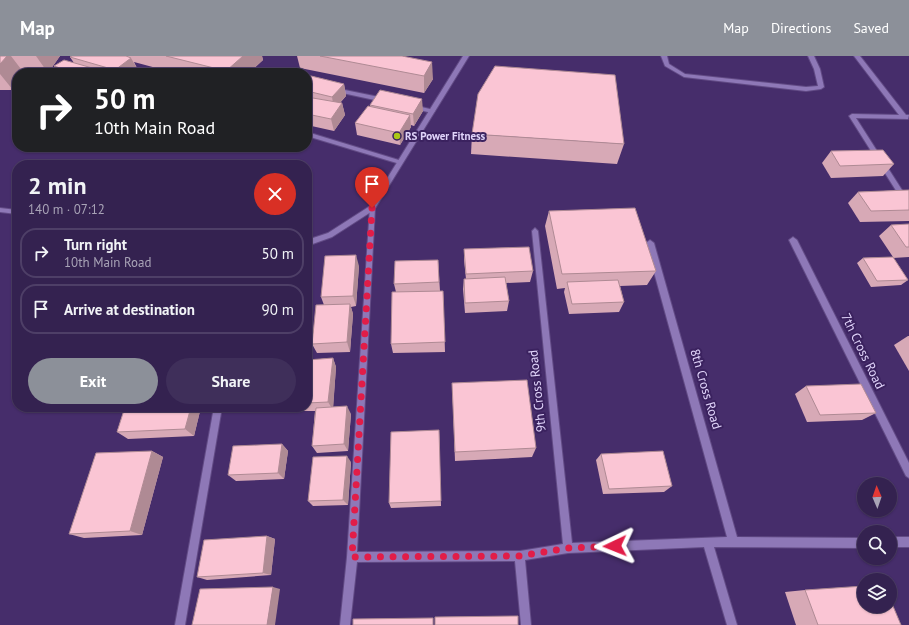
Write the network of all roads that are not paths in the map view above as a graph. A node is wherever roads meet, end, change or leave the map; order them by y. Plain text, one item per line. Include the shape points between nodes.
1 (466, 56) edge
2 (664, 56) edge
3 (811, 56) edge
4 (858, 56) edge
5 (329, 88) edge
6 (388, 101) edge
7 (410, 106) edge
8 (432, 111) junction
9 (907, 117) edge
10 (312, 136) edge
11 (400, 162) junction
12 (909, 206) edge
13 (372, 208) junction
14 (0, 210) edge
15 (12, 211) edge
16 (535, 231) dead end
17 (793, 240) dead end
18 (312, 241) edge
19 (650, 243) dead end
20 (217, 412) edge
21 (909, 473) edge
22 (708, 542) junction
23 (857, 542) edge
24 (897, 542) edge
25 (909, 542) edge
26 (734, 543) junction
27 (568, 548) junction
28 (520, 556) junction
29 (352, 557) junction
30 (180, 625) edge
31 (345, 625) edge
32 (526, 625) edge
33 (732, 625) edge

1 - 8 street
2 - 3 street via 666,65 684,75 806,89 821,87
4 - 9 street
5 - 6 street
7 - 8 street
8 - 11 street
9 - 12 street via 852,116
10 - 11 street
11 - 13 street
13 - 18 street via 330,235
13 - 29 street
14 - 15 street
16 - 27 street, 9th Cross Road
17 - 21 street, 7th Cross Road
19 - 26 street, 8th Cross Road
20 - 30 street
22 - 26 street
22 - 27 street
22 - 33 street
23 - 26 street
24 - 25 street
27 - 28 street
28 - 29 street
28 - 32 street
29 - 31 street

